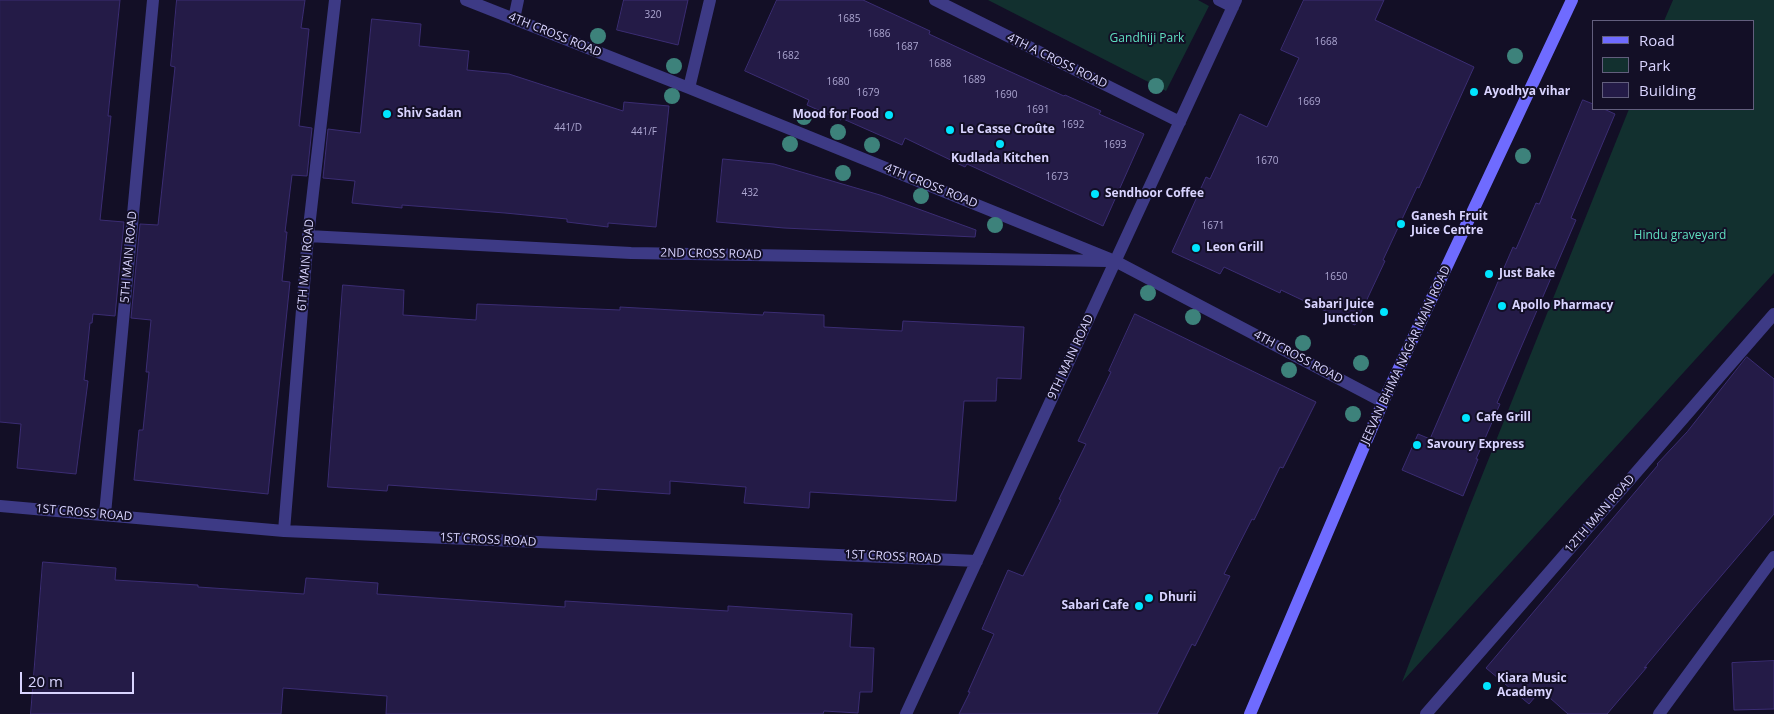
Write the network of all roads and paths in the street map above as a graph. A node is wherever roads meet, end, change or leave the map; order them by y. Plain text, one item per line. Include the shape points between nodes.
1 (153, 0) edge
2 (334, 0) edge
3 (466, 0) edge
4 (518, 0) edge
5 (710, 0) edge
6 (935, 0) edge
7 (1219, 0) edge
8 (1572, 0) edge
9 (1235, 3) edge
10 (514, 19) junction
11 (689, 88) junction
12 (1180, 122) junction
13 (308, 236) junction
14 (1115, 261) junction
15 (1774, 314) edge
16 (1383, 402) junction
17 (0, 506) edge
18 (106, 514) junction
19 (284, 531) junction
20 (1774, 557) edge
21 (977, 561) junction
22 (906, 714) edge
23 (1250, 714) edge
24 (1426, 714) edge
25 (1658, 714) edge

1 - 18 street, 5TH MAIN ROAD
2 - 13 street, 6TH MAIN ROAD
3 - 10 street, 4TH CROSS ROAD
4 - 10 street
5 - 11 street
6 - 12 street, 4TH A CROSS ROAD
7 - 9 street
8 - 16 main road, JEEVAN BHIMA NAGAR MAIN ROAD
9 - 12 street, 9TH MAIN ROAD
10 - 11 street, 4TH CROSS ROAD
11 - 14 street, 4TH CROSS ROAD
12 - 14 street, 9TH MAIN ROAD
13 - 14 street, 2ND CROSS ROAD via 632,253
13 - 19 street, 6TH MAIN ROAD
14 - 16 street, 4TH CROSS ROAD
14 - 21 street, 9TH MAIN ROAD
15 - 24 street, 12TH MAIN ROAD
16 - 23 main road, JEEVAN BHIMA NAGAR MAIN ROAD
17 - 18 street, 1ST CROSS ROAD
18 - 19 street, 1ST CROSS ROAD
19 - 21 street, 1ST CROSS ROAD
20 - 25 street
21 - 22 street, 9TH MAIN ROAD

